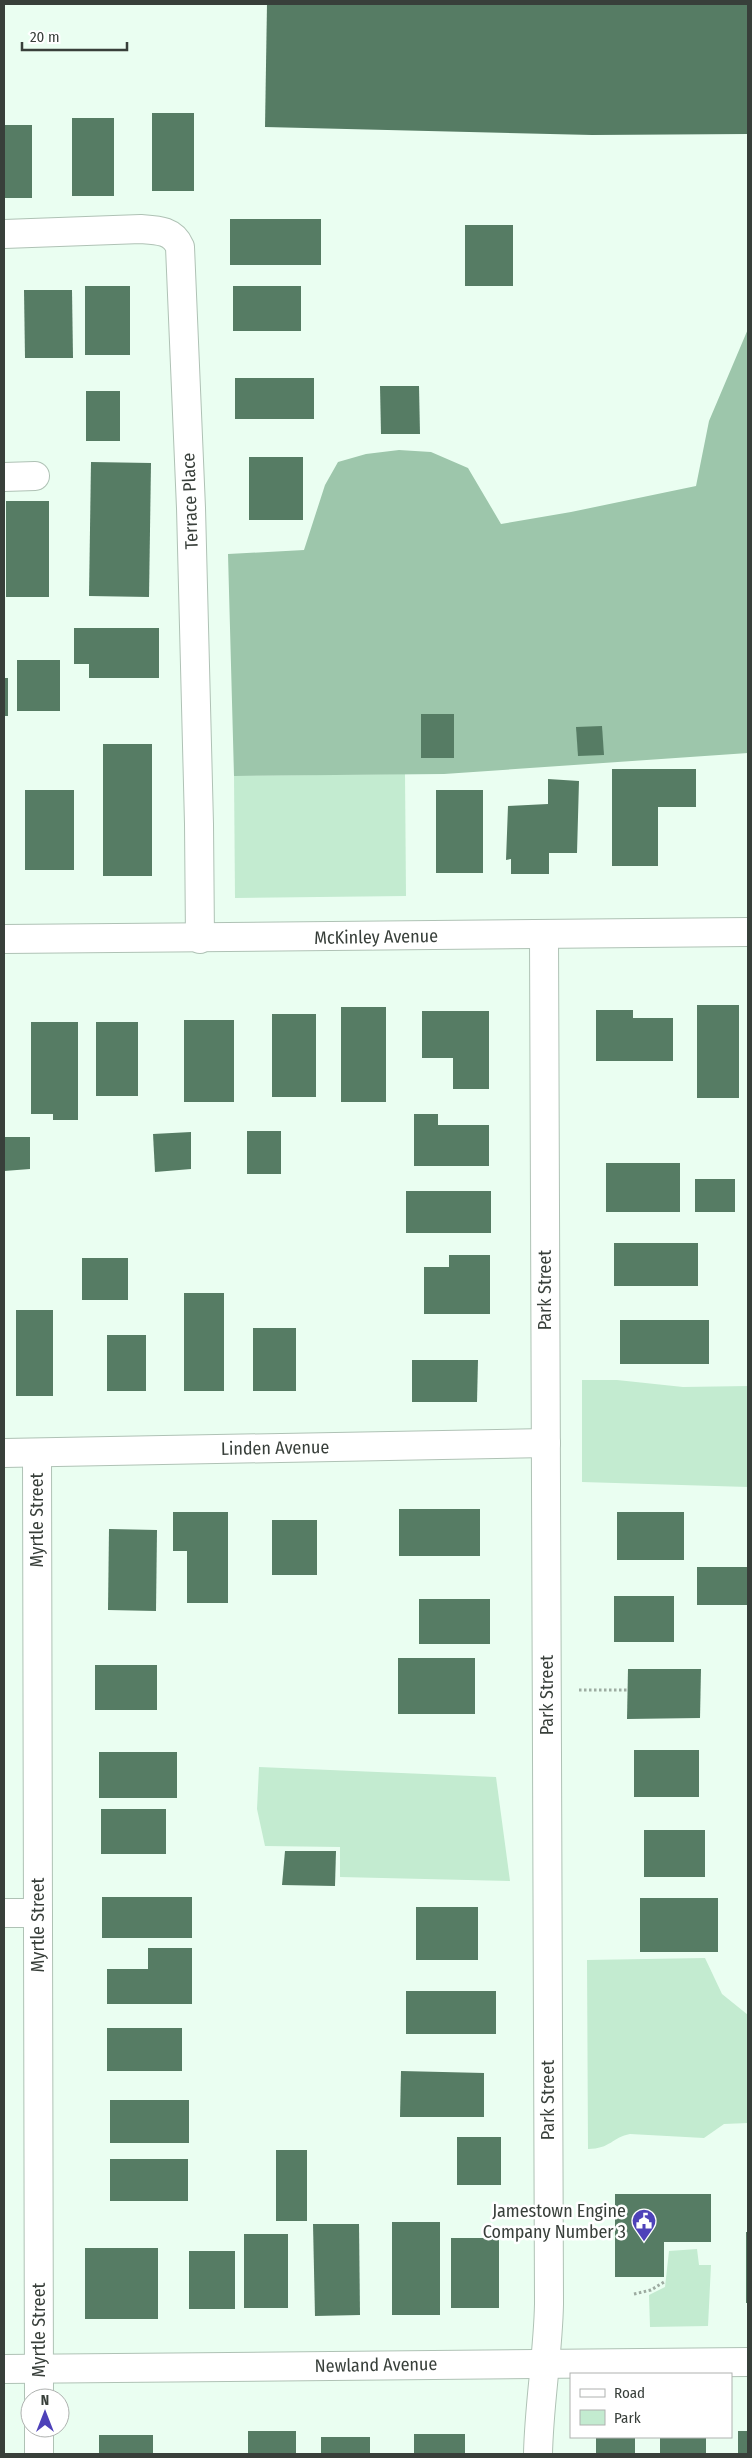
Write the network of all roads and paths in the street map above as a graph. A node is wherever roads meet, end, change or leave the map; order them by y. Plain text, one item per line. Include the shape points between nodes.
1 (4, 234) edge
2 (35, 476) dead end
3 (4, 477) edge
4 (748, 932) edge
5 (544, 935) junction
6 (4, 939) edge
7 (200, 939) junction
8 (546, 1443) junction
9 (4, 1453) edge
10 (37, 1453) junction
11 (580, 1690) dead end
12 (628, 1690) dead end
13 (4, 1913) edge
14 (38, 1913) junction
15 (664, 2282) dead end
16 (634, 2294) dead end
17 (748, 2362) edge
18 (543, 2363) junction
19 (4, 2369) edge
20 (39, 2369) junction
21 (39, 2388) edge
22 (39, 2438) edge
23 (39, 2454) edge
24 (538, 2454) edge

1 - 7 street, Terrace Place via 159,230 171,235 180,247 191,518
2 - 3 street
4 - 5 street, McKinley Avenue
5 - 7 street, McKinley Avenue
5 - 8 street, Park Street
6 - 7 street, McKinley Avenue
8 - 10 street, Linden Avenue
8 - 18 street, Park Street via 549,2329
9 - 10 street, Linden Avenue
10 - 14 street, Myrtle Street
11 - 12 path
13 - 14 street
14 - 20 street, Myrtle Street
15 - 16 path via 652,2290
17 - 18 street, Newland Avenue
18 - 20 street, Newland Avenue
18 - 24 street, Park Street
19 - 20 street, Newland Avenue
20 - 21 street, Myrtle Street
22 - 23 street

